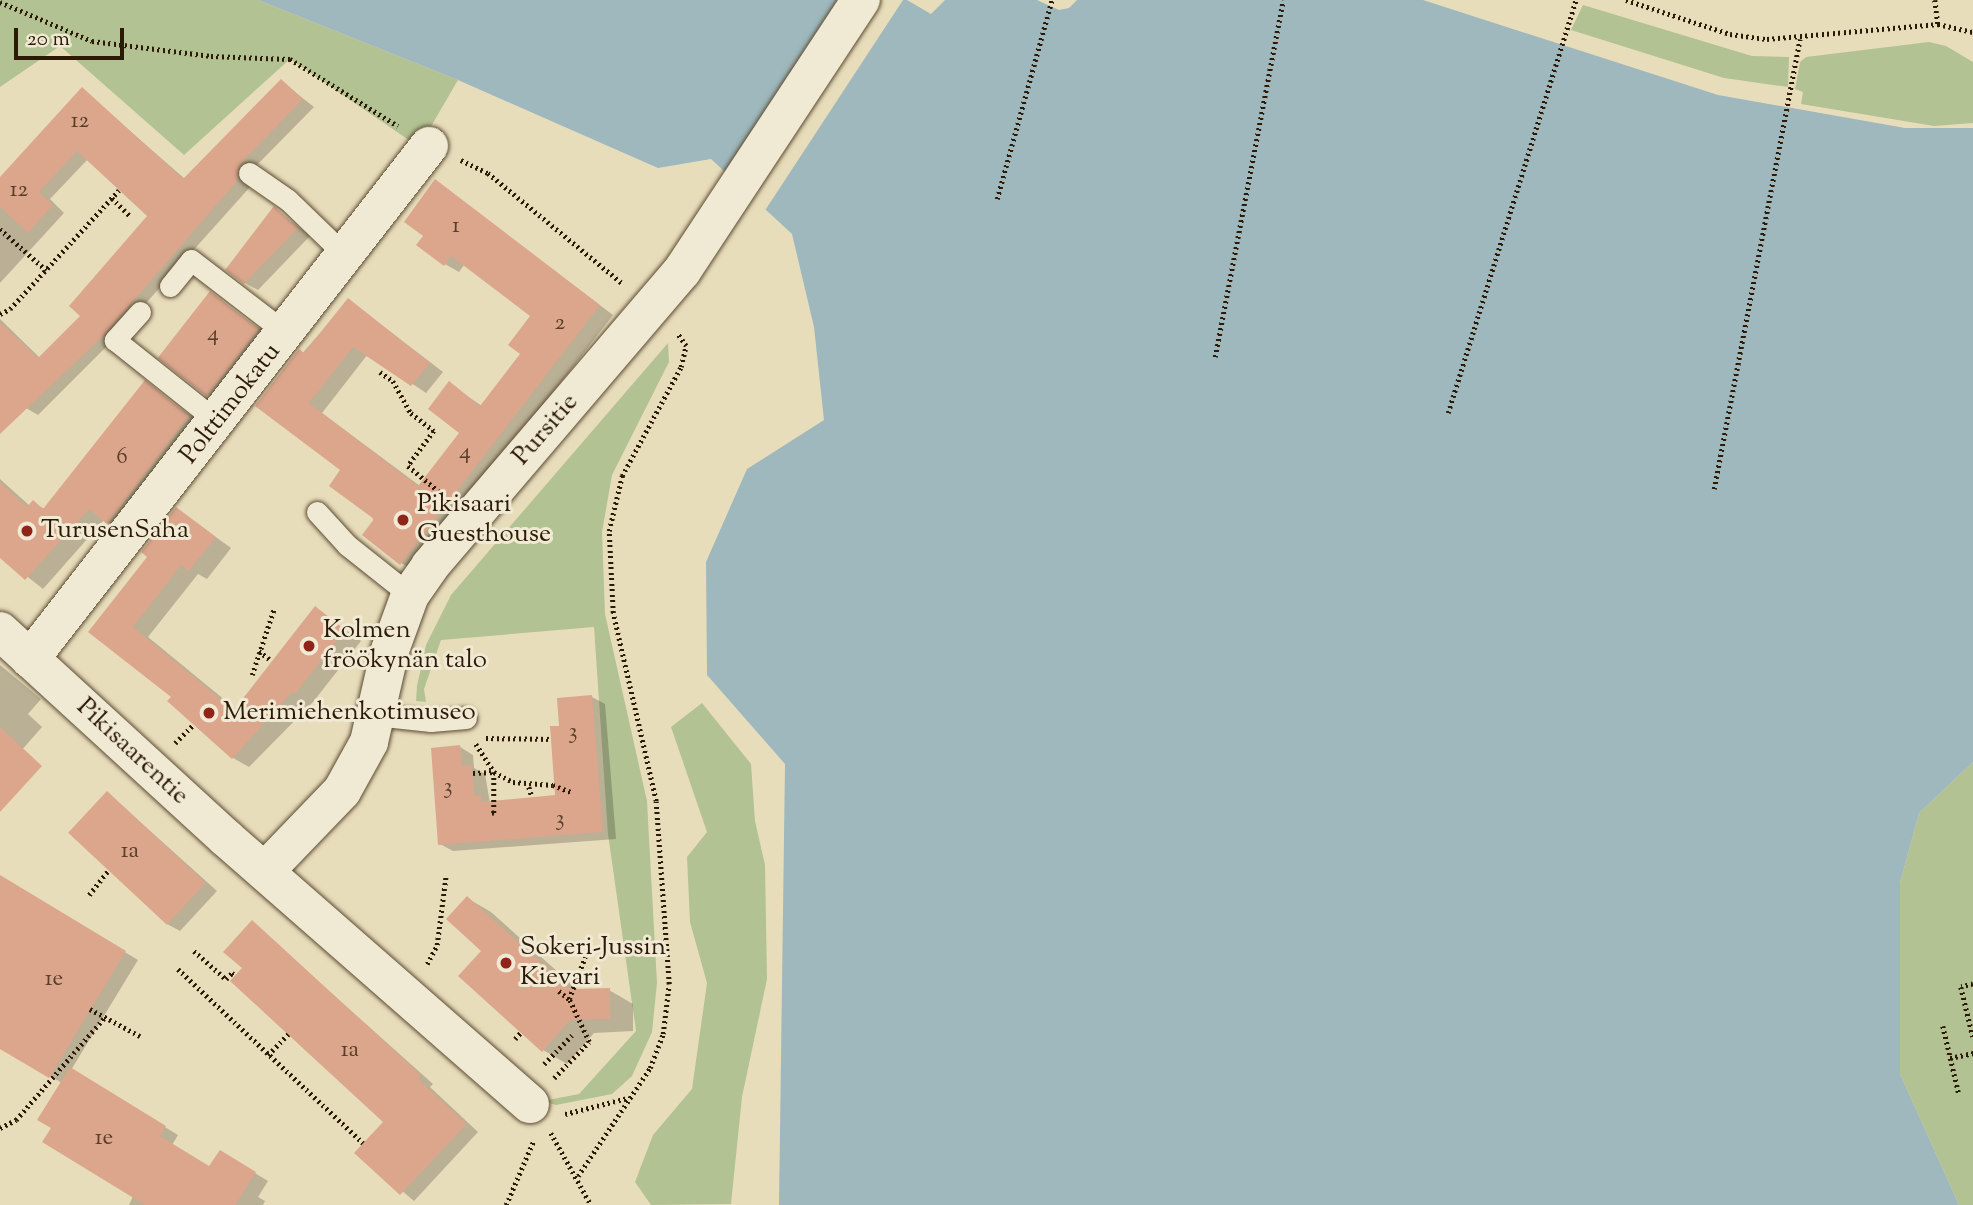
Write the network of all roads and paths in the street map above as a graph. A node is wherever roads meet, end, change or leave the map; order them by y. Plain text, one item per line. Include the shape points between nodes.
1 (861, 0) edge
2 (1052, 0) edge
3 (1283, 0) edge
4 (1576, 0) edge
5 (1626, 0) edge
6 (1935, 0) edge
7 (0, 2) edge
8 (1938, 24) junction
9 (1973, 32) edge
10 (1800, 39) junction
11 (429, 146) junction
12 (249, 173) dead end
13 (119, 191) dead end
14 (112, 198) junction
15 (997, 199) dead end
16 (130, 216) dead end
17 (0, 229) edge
18 (346, 257) junction
19 (46, 270) junction
20 (170, 286) dead end
21 (631, 291) dead end
22 (140, 312) dead end
23 (0, 314) edge
24 (672, 325) dead end
25 (286, 333) junction
26 (1214, 357) dead end
27 (380, 372) dead end
28 (1448, 413) dead end
29 (217, 421) junction
30 (1714, 489) dead end
31 (317, 512) dead end
32 (470, 516) junction
33 (410, 595) junction
34 (274, 609) dead end
35 (0, 631) edge
36 (259, 651) junction
37 (30, 659) junction
38 (272, 661) dead end
39 (252, 675) dead end
40 (376, 715) junction
41 (466, 718) dead end
42 (193, 724) dead end
43 (551, 739) dead end
44 (175, 744) dead end
45 (494, 772) junction
46 (473, 773) dead end
47 (529, 787) junction
48 (571, 792) dead end
49 (532, 797) dead end
50 (488, 813) dead end
51 (108, 871) dead end
52 (265, 872) junction
53 (446, 876) dead end
54 (89, 895) dead end
55 (194, 951) dead end
56 (586, 957) dead end
57 (429, 961) junction
58 (437, 968) dead end
59 (178, 969) dead end
60 (235, 975) dead end
61 (1973, 984) edge
62 (404, 991) junction
63 (559, 991) dead end
64 (569, 999) junction
65 (90, 1009) dead end
66 (104, 1018) junction
67 (1943, 1026) dead end
68 (506, 1031) dead end
69 (521, 1032) dead end
70 (288, 1034) dead end
71 (572, 1035) dead end
72 (140, 1036) dead end
73 (1973, 1037) edge
74 (515, 1039) junction
75 (525, 1048) dead end
76 (1973, 1053) edge
77 (268, 1055) junction
78 (535, 1057) dead end
79 (1950, 1058) junction
80 (1959, 1094) dead end
81 (628, 1098) junction
82 (536, 1112) junction
83 (0, 1128) edge
84 (363, 1143) dead end
85 (578, 1175) junction
86 (590, 1202) edge
87 (506, 1205) edge

1 - 32 street, Pursitie via 682,271
2 - 15 path
3 - 26 path
4 - 28 path
5 - 10 path via 1730,34
6 - 8 path
7 - 11 path via 92,41 211,56 290,59
8 - 9 path
8 - 10 path
10 - 30 path
11 - 18 street, Polttimokatu
11 - 21 path via 488,173
12 - 18 lane via 288,200
13 - 14 path
14 - 16 path
14 - 19 path
17 - 19 path
18 - 25 street, Polttimokatu
19 - 23 path
20 - 25 lane via 191,260
22 - 29 lane via 115,340
24 - 81 path via 686,346 681,367 622,476 610,531 613,613 656,802 669,984 663,1034 650,1068
25 - 29 street, Polttimokatu
27 - 32 path via 393,381 411,413 434,431 408,466
29 - 37 street, Polttimokatu
31 - 33 lane via 347,545
32 - 33 street, Pursitie
33 - 40 street, Pursitie via 390,650
34 - 36 path
35 - 37 street, Pikisaarentie
36 - 38 path
36 - 39 path
37 - 52 street, Pikisaarentie
40 - 41 lane via 431,721
40 - 52 street, Pursitie via 369,742 342,791
42 - 44 path
43 - 45 path via 471,737
45 - 46 path
45 - 47 path
45 - 50 path via 494,813
47 - 48 path via 553,785
47 - 49 path
51 - 54 path
52 - 62 street, Pikisaarentie
53 - 57 path via 437,945
55 - 60 path via 226,979
56 - 64 path
57 - 58 path
57 - 62 path
59 - 77 path
61 - 73 path via 1961,986
62 - 82 street, Pikisaarentie
63 - 64 path
64 - 82 path via 589,1042
65 - 66 path
66 - 72 path
66 - 83 path via 16,1119
67 - 79 path
68 - 74 path
69 - 74 path
70 - 77 path
71 - 78 path via 545,1065
74 - 75 path
76 - 79 path
77 - 84 path
79 - 80 path
81 - 82 path
81 - 85 path
82 - 85 path
82 - 87 path
85 - 86 path

